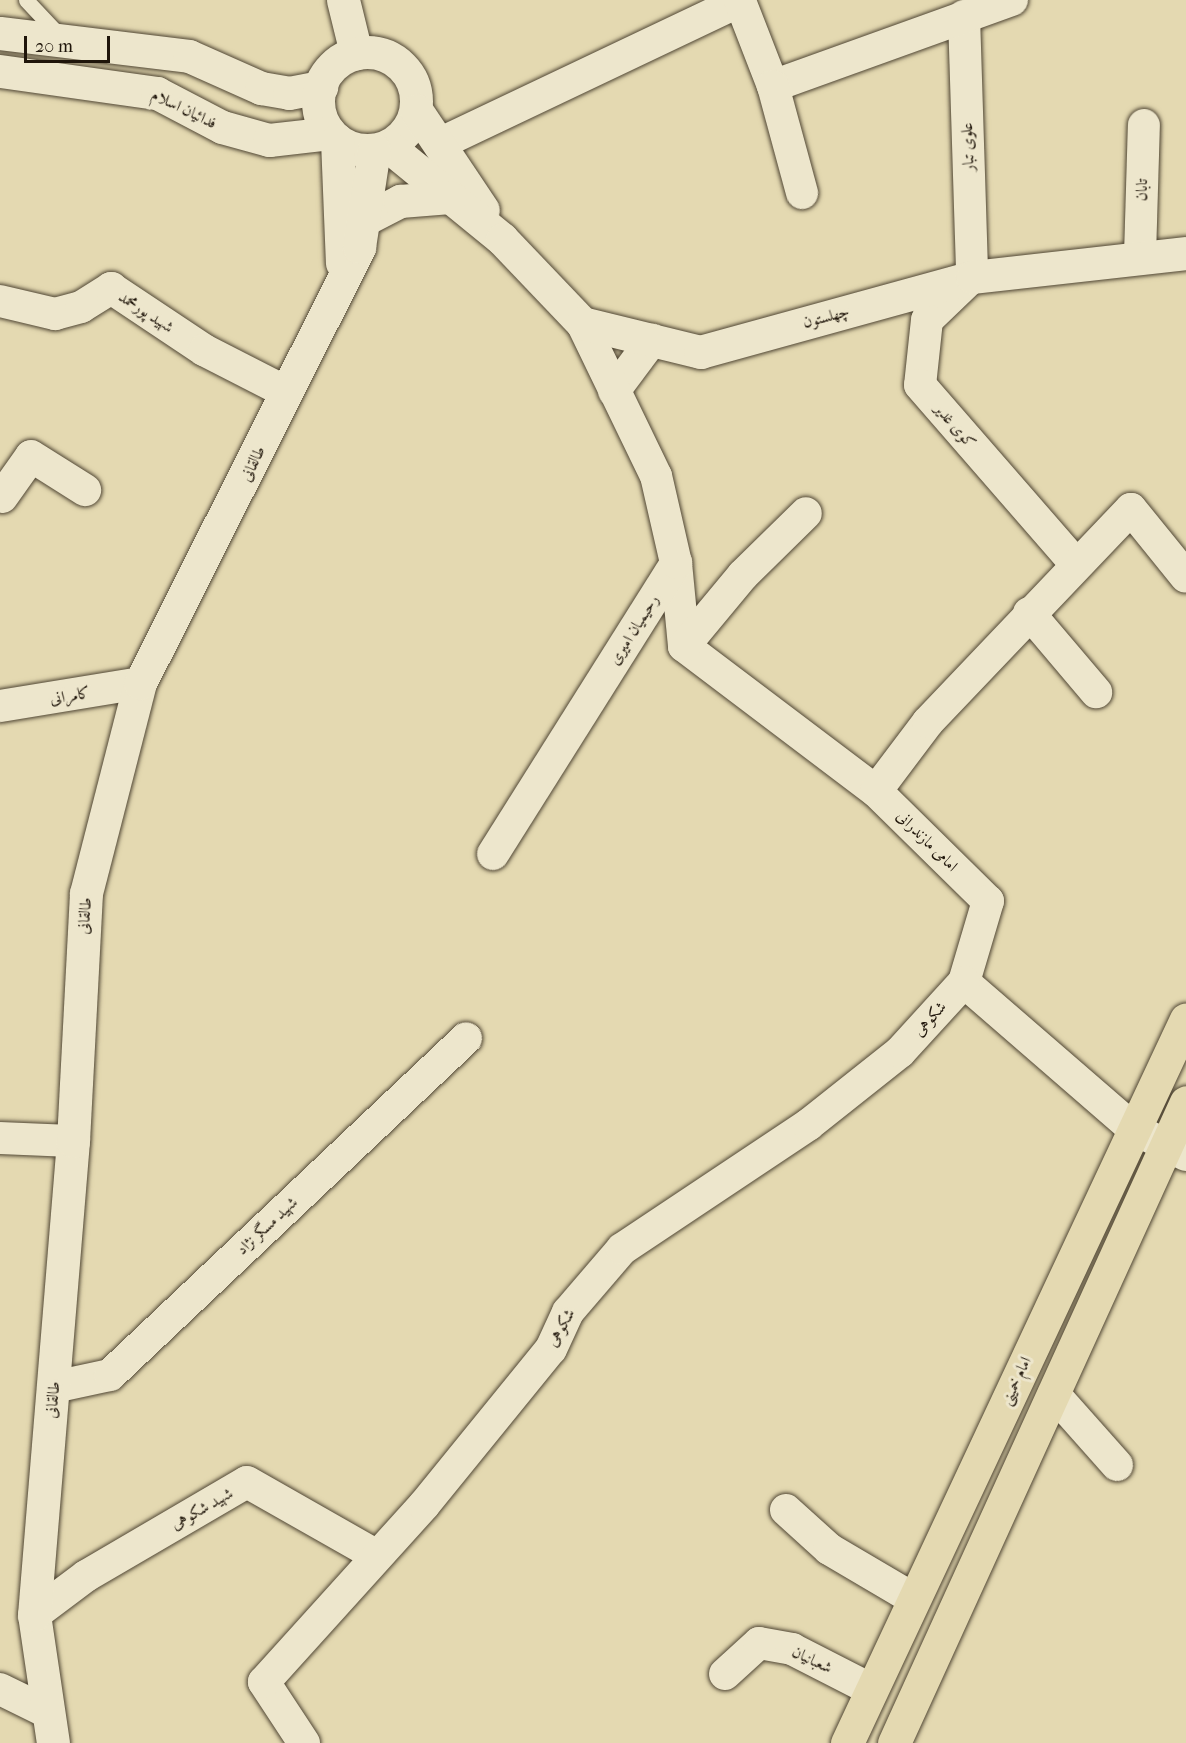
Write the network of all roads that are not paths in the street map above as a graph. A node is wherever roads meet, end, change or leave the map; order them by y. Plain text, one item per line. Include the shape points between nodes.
1 (26, 0) edge
2 (343, 0) edge
3 (1012, 0) edge
4 (688, 11) edge
5 (964, 16) junction
6 (0, 33) edge
7 (62, 38) junction
8 (356, 53) junction
9 (0, 71) edge
10 (773, 86) junction
11 (321, 87) junction
12 (416, 110) junction
13 (1144, 125) dead end
14 (333, 136) junction
15 (438, 144) junction
16 (381, 148) junction
17 (802, 193) dead end
18 (450, 197) junction
19 (363, 220) junction
20 (502, 239) junction
21 (1186, 253) edge
22 (1140, 256) junction
23 (972, 277) junction
24 (342, 283) junction
25 (0, 301) edge
26 (582, 323) junction
27 (652, 340) junction
28 (614, 391) junction
29 (286, 392) junction
30 (85, 490) dead end
31 (0, 497) edge
32 (806, 513) dead end
33 (676, 563) junction
34 (1075, 563) junction
35 (1186, 577) edge
36 (1029, 613) junction
37 (684, 646) junction
38 (140, 683) junction
39 (1096, 692) dead end
40 (0, 706) edge
41 (876, 791) junction
42 (493, 854) dead end
43 (964, 982) junction
44 (1186, 1019) edge
45 (466, 1038) dead end
46 (1186, 1102) edge
47 (1134, 1129) junction
48 (0, 1138) edge
49 (73, 1141) junction
50 (1176, 1149) edge
51 (54, 1387) junction
52 (1054, 1394) junction
53 (1117, 1465) dead end
54 (786, 1510) dead end
55 (374, 1554) junction
56 (914, 1599) junction
57 (34, 1615) junction
58 (725, 1674) dead end
59 (0, 1689) edge
60 (872, 1690) junction
61 (47, 1712) junction
62 (53, 1743) edge
63 (304, 1743) edge
64 (847, 1743) edge
65 (894, 1743) edge

1 - 7 lane
2 - 8 main road
3 - 5 street
4 - 10 street via 740,1
4 - 15 street
5 - 10 street
5 - 23 street, علوی تبار
6 - 7 main road
7 - 11 main road via 189,57 261,88 289,93
8 - 11 main road via 334,64
8 - 12 main road via 381,53 402,65 415,86
9 - 14 main road, فدائیان اسلام via 157,93 222,127 269,140
10 - 17 street
11 - 14 main road via 318,106
12 - 15 main road
12 - 16 main road via 406,133
13 - 22 street, تابان
14 - 16 main road
14 - 24 main road, طالقانی
15 - 20 main road
16 - 18 main road
16 - 19 main road
18 - 19 main road via 400,201
18 - 20 main road
19 - 24 main road via 359,247
20 - 26 main road
21 - 22 main road, چهلستون
22 - 23 main road, چهلستون
23 - 27 main road, چهلستون via 700,352
23 - 34 street, کوی غدیر via 927,320 920,385
24 - 29 main road, طالقانی
25 - 29 street, شهید پورمحمد via 55,314 81,307 111,288 204,350
26 - 27 main road, چهلستون
26 - 28 street
27 - 28 street
28 - 33 street via 656,476
29 - 38 main road, طالقانی
30 - 31 street via 31,456
32 - 37 street via 743,575
33 - 37 street
33 - 42 street, رحیمیان امیری
34 - 35 street via 1131,509
34 - 36 street
36 - 39 street
36 - 41 street via 928,722
37 - 41 street, امامی مازندرانی
38 - 40 street, کامرانی
38 - 49 main road, طالقانی via 86,893
41 - 43 street, امامی مازندرانی via 988,901
43 - 47 street
43 - 55 street, شکوهی via 900,1052 817,1118 622,1249 568,1311 551,1349 424,1505
44 - 47 main road, امام خمینی
45 - 51 street, شهید مسگر نژاد via 110,1375
46 - 50 main road
47 - 50 street
47 - 56 main road, امام خمینی
48 - 49 street
49 - 51 main road, طالقانی
50 - 52 main road
51 - 57 main road, طالقانی
52 - 53 street
52 - 65 main road
54 - 56 street via 829,1550
55 - 57 street, شهید شکوهی via 248,1482 86,1576
55 - 63 street, شکوهی via 264,1682
56 - 60 main road, امام خمینی
57 - 61 main road, طالقانی
58 - 60 street, شعبانیان via 759,1643 792,1649
59 - 61 street
60 - 64 main road, امام خمینی
61 - 62 main road, طالقانی

